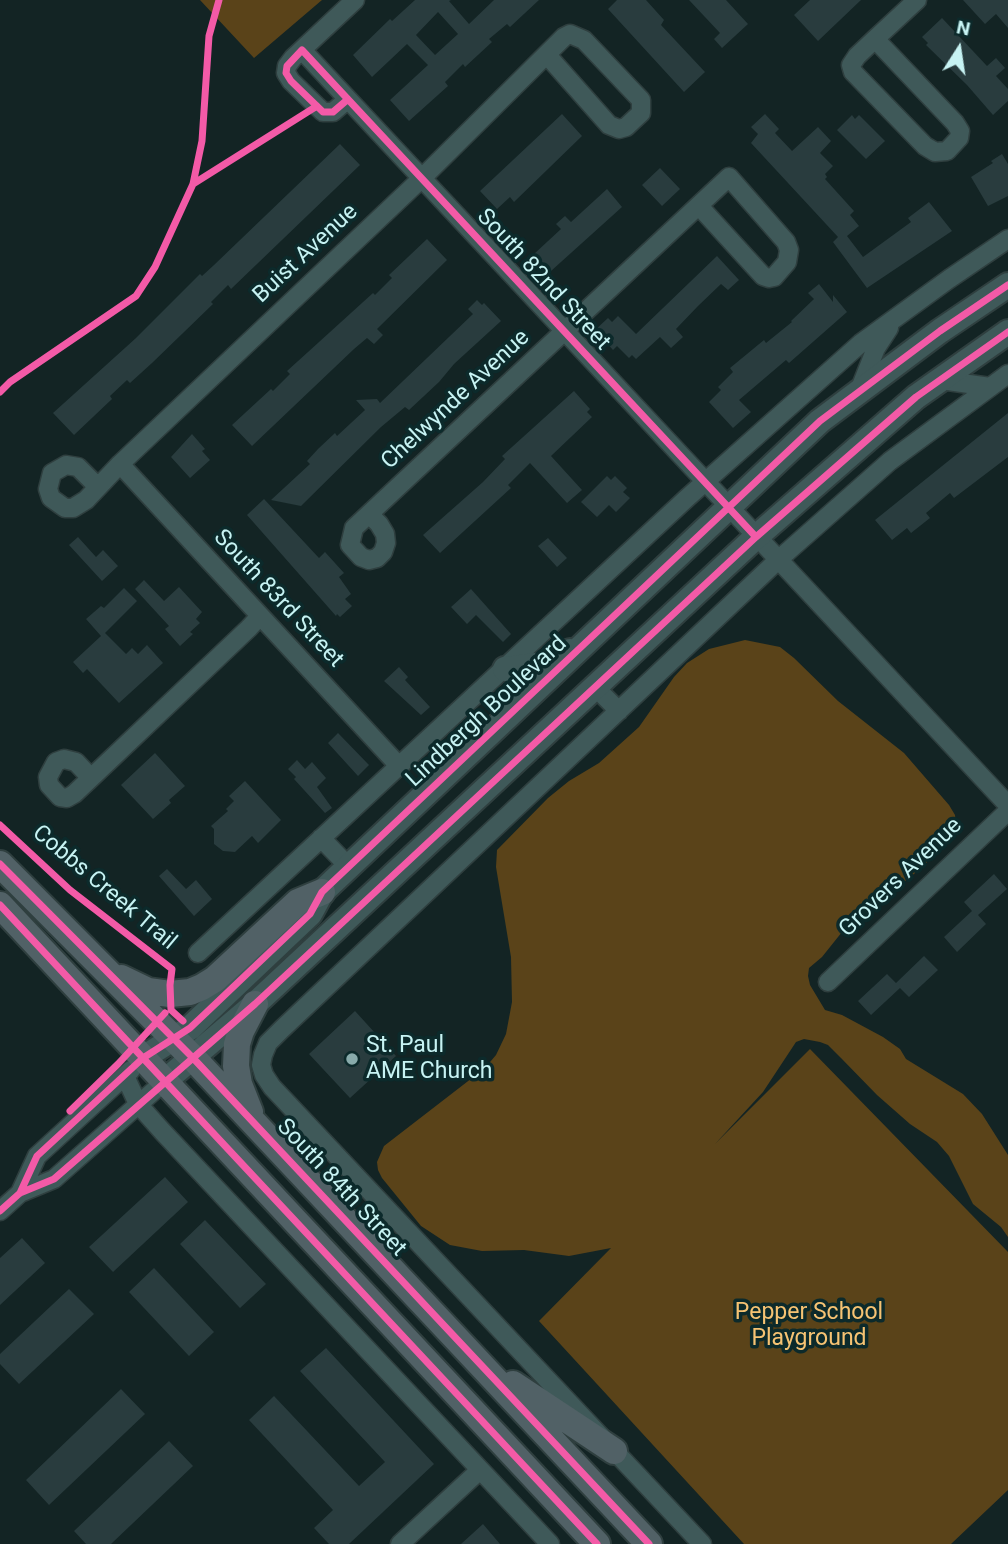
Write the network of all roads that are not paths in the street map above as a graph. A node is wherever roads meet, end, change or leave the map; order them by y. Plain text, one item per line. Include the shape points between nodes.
1 (355, 0) edge
2 (917, 0) edge
3 (875, 39) junction
4 (302, 50) junction
5 (547, 55) junction
6 (347, 100) junction
7 (421, 179) junction
8 (699, 206) junction
9 (1008, 239) edge
10 (1008, 285) edge
11 (902, 312) junction
12 (565, 332) junction
13 (1008, 332) edge
14 (1008, 374) edge
15 (941, 380) junction
16 (990, 387) junction
17 (859, 392) junction
18 (120, 464) junction
19 (705, 483) junction
20 (98, 487) dead end
21 (730, 509) junction
22 (369, 514) dead end
23 (756, 537) junction
24 (778, 559) junction
25 (260, 616) junction
26 (594, 637) junction
27 (505, 669) junction
28 (595, 687) junction
29 (619, 711) junction
30 (400, 767) junction
31 (91, 778) dead end
32 (1008, 804) edge
33 (1008, 811) edge
34 (321, 838) junction
35 (0, 864) edge
36 (350, 868) junction
37 (322, 892) junction
38 (0, 905) edge
39 (198, 953) dead end
40 (107, 971) junction
41 (828, 982) dead end
42 (255, 1004) junction
43 (173, 1039) junction
44 (193, 1058) junction
45 (134, 1067) junction
46 (165, 1081) junction
47 (138, 1104) junction
48 (254, 1124) junction
49 (20, 1193) junction
50 (0, 1211) edge
51 (475, 1359) junction
52 (614, 1451) junction
53 (480, 1470) junction
54 (400, 1544) edge
55 (550, 1544) edge
56 (597, 1544) edge
57 (649, 1544) edge
58 (702, 1544) edge

1 - 4 street
2 - 3 street
3 - 3 street via 853,60 853,72 925,146 935,152 947,151 959,138 955,123
4 - 6 street, South 82nd Street
4 - 6 street via 287,66 291,81 328,114
5 - 5 street, Buist Avenue via 609,125 626,127 641,113 641,100 584,40 570,34
5 - 7 street, Buist Avenue
6 - 7 street, South 82nd Street
7 - 12 street, South 82nd Street
7 - 18 street, Buist Avenue
8 - 8 street, Chelwynde Avenue via 763,276 774,277 781,270 788,256 786,242 729,177
8 - 12 street, Chelwynde Avenue
9 - 11 street, Lindbergh Boulevard
10 - 17 main road, Lindbergh Boulevard
11 - 17 street, Lindbergh Boulevard via 876,348
11 - 19 street, Lindbergh Boulevard
12 - 19 street, South 82nd Street
12 - 22 street, Chelwynde Avenue
13 - 15 main road, Lindbergh Boulevard
14 - 16 street
15 - 16 street
15 - 23 main road, Lindbergh Boulevard
16 - 24 street via 890,461
17 - 21 main road, Lindbergh Boulevard via 820,421
18 - 20 street, Buist Avenue
18 - 25 street, South 83rd Street
19 - 21 street, South 82nd Street
19 - 27 street, Lindbergh Boulevard
21 - 23 street, South 82nd Street
21 - 26 main road, Lindbergh Boulevard
23 - 24 street, South 82nd Street
23 - 28 main road, Lindbergh Boulevard
24 - 29 street
24 - 32 street, South 82nd Street
25 - 30 street, South 83rd Street
25 - 31 street
26 - 27 main road via 552,662
26 - 36 main road, Lindbergh Boulevard
27 - 30 street, Lindbergh Boulevard
28 - 29 street
28 - 42 main road, Lindbergh Boulevard
29 - 52 street, South 84th Street via 282,1029 268,1043 261,1065 272,1087
30 - 34 street, Lindbergh Boulevard
33 - 41 street, Grovers Avenue
34 - 36 street
34 - 39 street, Lindbergh Boulevard
35 - 40 main road, South 84th Street
36 - 37 main road, Lindbergh Boulevard
37 - 40 main road via 298,902 215,979 190,992 148,991
37 - 43 main road, Lindbergh Boulevard via 310,914
38 - 45 main road
40 - 43 main road, South 84th Street
42 - 44 main road, Lindbergh Boulevard
42 - 48 main road via 237,1044 236,1066
43 - 44 main road, South 84th Street
43 - 45 main road, Lindbergh Boulevard
44 - 46 main road, Lindbergh Boulevard
44 - 48 main road, South 84th Street
45 - 46 main road
45 - 47 street
45 - 49 street, Lindbergh Boulevard via 37,1156
46 - 47 street, Lindbergh Boulevard
46 - 56 main road
47 - 49 street, Lindbergh Boulevard via 54,1180
47 - 53 street
48 - 51 main road, South 84th Street
49 - 50 street, Lindbergh Boulevard
51 - 52 main road
51 - 57 main road, South 84th Street
52 - 58 street, South 84th Street
53 - 54 street
53 - 55 street

